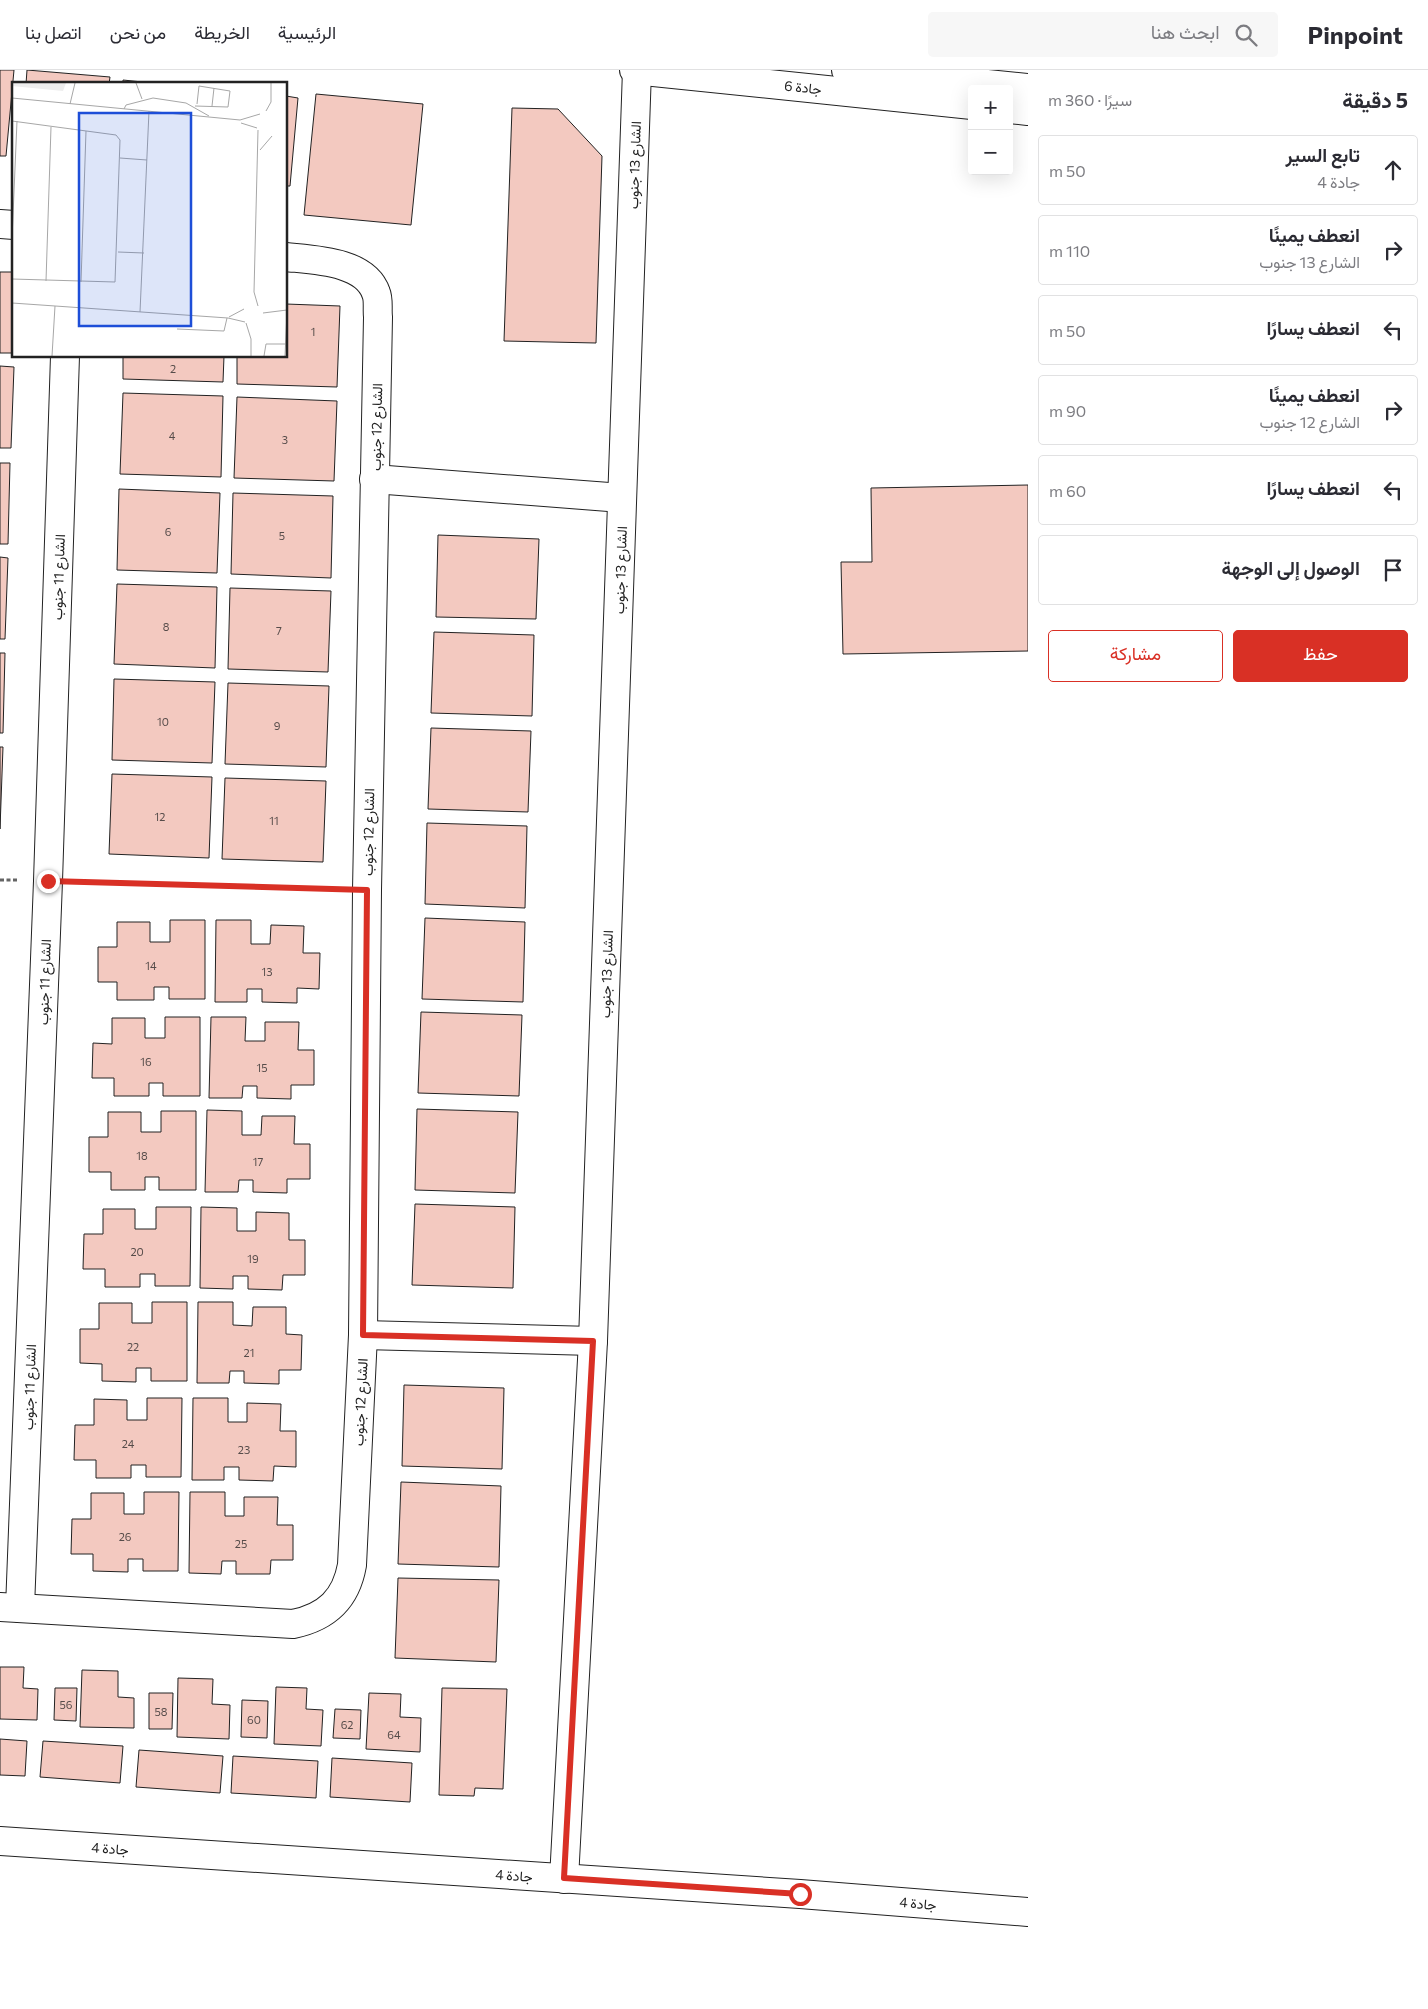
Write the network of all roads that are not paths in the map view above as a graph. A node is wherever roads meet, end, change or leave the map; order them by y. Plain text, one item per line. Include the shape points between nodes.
1 (636, 70) edge
2 (846, 70) edge
3 (1028, 88) edge
4 (968, 105) edge
5 (1013, 109) edge
6 (1028, 111) edge
7 (288, 257) edge
8 (65, 358) edge
9 (374, 479) junction
10 (622, 498) junction
11 (363, 1335) junction
12 (593, 1341) junction
13 (10, 1608) edge
14 (0, 1841) edge
15 (564, 1878) junction
16 (1028, 1912) edge

1 - 4 street, جادة 6
1 - 10 street, الشارع 13 جنوب
2 - 3 street
5 - 6 street
7 - 9 street, الشارع 12 جنوب via 338,263 362,274 376,293
8 - 13 street, الشارع 11 جنوب via 48,881
9 - 10 street
9 - 11 street, الشارع 12 جنوب
10 - 12 street, الشارع 13 جنوب
11 - 12 street
11 - 13 street, الشارع 12 جنوب via 352,1565 350,1580 334,1606 315,1618 293,1624
12 - 15 street, الشارع 13 جنوب
14 - 15 street, جادة 4
15 - 16 street, جادة 4

